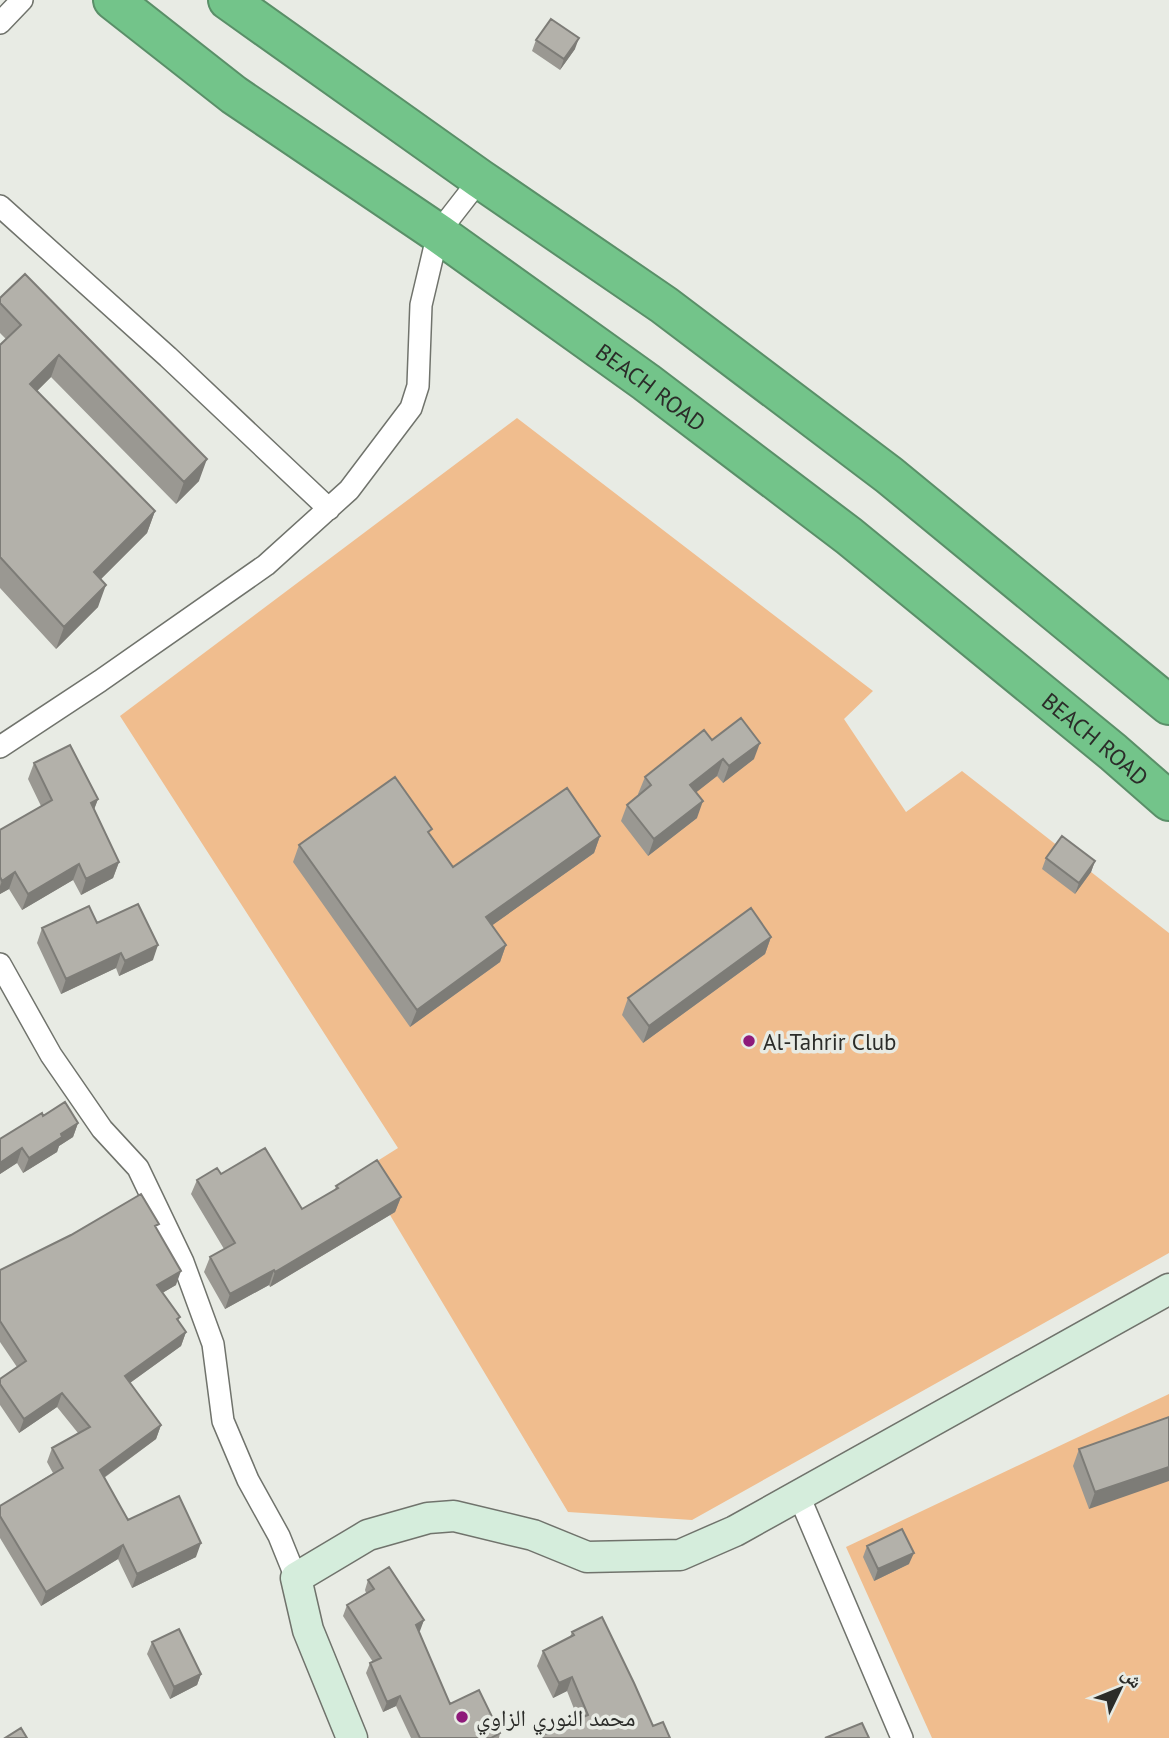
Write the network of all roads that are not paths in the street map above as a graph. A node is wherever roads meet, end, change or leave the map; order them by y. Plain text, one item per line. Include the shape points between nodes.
1 (22, 0) edge
2 (113, 0) edge
3 (228, 0) edge
4 (0, 23) edge
5 (480, 179) junction
6 (0, 206) edge
7 (438, 233) junction
8 (329, 509) junction
9 (1169, 705) edge
10 (0, 747) edge
11 (1169, 801) edge
12 (0, 964) edge
13 (1169, 1289) edge
14 (799, 1496) junction
15 (296, 1578) junction
16 (352, 1738) edge
17 (902, 1738) edge

1 - 4 street
2 - 7 highway, BEACH ROAD via 234,95
3 - 5 highway
5 - 7 street
5 - 9 highway via 664,305 889,475
6 - 8 street
7 - 8 street via 421,305 418,386 411,408 349,490
7 - 11 highway, BEACH ROAD via 849,536
8 - 10 street via 266,565
12 - 15 street via 51,1055 102,1129 138,1168 183,1262 213,1344 223,1421
13 - 14 street
14 - 15 street via 680,1555 587,1557 533,1535 454,1516 428,1518 368,1535
14 - 17 street
15 - 16 street via 308,1630

